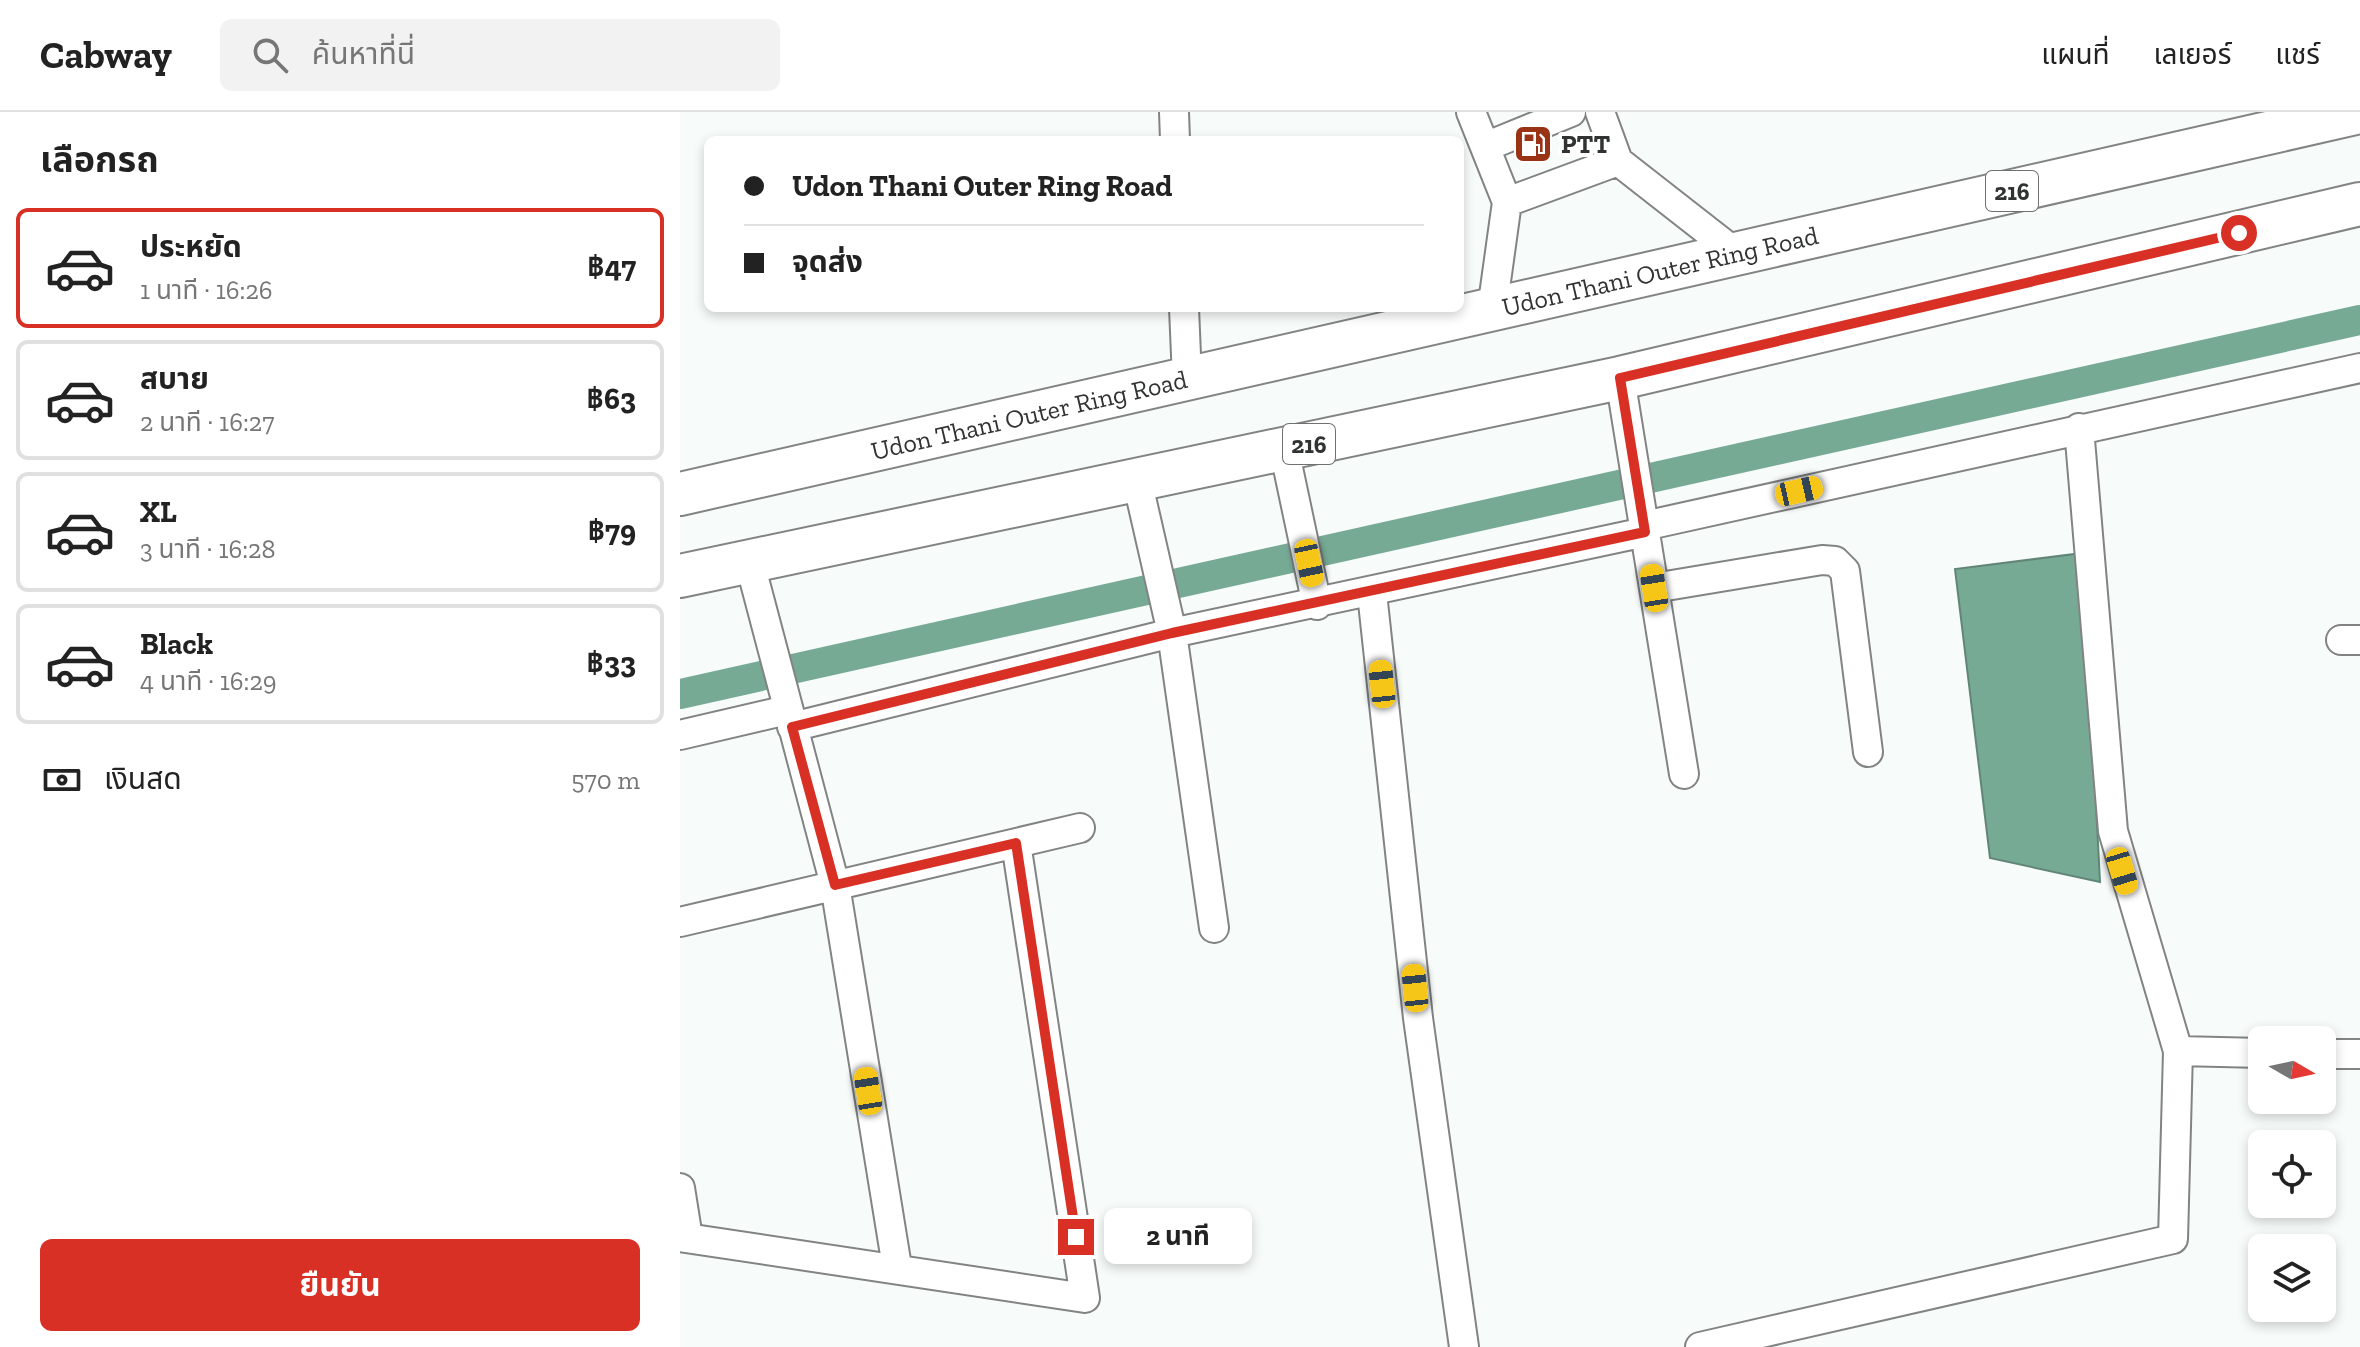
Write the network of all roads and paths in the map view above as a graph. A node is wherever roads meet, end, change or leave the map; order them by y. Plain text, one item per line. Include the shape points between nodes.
1 (1174, 112) edge
2 (1471, 112) edge
3 (1571, 112) edge
4 (1600, 112) edge
5 (2360, 112) edge
6 (1175, 136) edge
7 (1485, 147) junction
8 (1618, 161) junction
9 (1507, 202) junction
10 (2360, 204) edge
11 (1737, 254) junction
12 (1492, 310) junction
13 (1184, 312) edge
14 (2360, 368) edge
15 (1620, 378) junction
16 (1187, 379) junction
17 (2079, 428) junction
18 (1284, 449) junction
19 (1137, 480) junction
20 (680, 494) edge
21 (1644, 527) junction
22 (749, 560) junction
23 (680, 576) edge
24 (1654, 588) junction
25 (1372, 593) junction
26 (1316, 598) junction
27 (1171, 627) junction
28 (787, 711) junction
29 (680, 735) edge
30 (1868, 752) dead end
31 (1684, 774) dead end
32 (1080, 828) dead end
33 (1016, 843) junction
34 (835, 885) junction
35 (680, 922) edge
36 (1214, 928) dead end
37 (2178, 1051) junction
38 (2248, 1053) edge
39 (2336, 1054) edge
40 (2360, 1054) edge
41 (680, 1188) edge
42 (684, 1238) edge
43 (897, 1267) junction
44 (1464, 1347) edge
45 (1700, 1347) edge

1 - 6 street
2 - 7 street
3 - 7 street
4 - 8 street
5 - 11 highway, Udon Thani Outer Ring Road / 216
7 - 9 street
8 - 9 street
8 - 11 street
9 - 12 street
10 - 15 highway, 216
11 - 12 highway, Udon Thani Outer Ring Road / 216
12 - 16 highway, Udon Thani Outer Ring Road / 216
13 - 16 street
14 - 17 street
15 - 18 highway, 216
15 - 21 street
16 - 20 highway, Udon Thani Outer Ring Road / 216
17 - 21 street
17 - 37 street via 2113,831
18 - 19 highway, 216
18 - 26 street
19 - 22 highway, 216
19 - 27 street
21 - 24 street
21 - 25 street
22 - 23 highway, 216
22 - 28 street
24 - 30 street via 1835,561 1845,571
24 - 31 street
25 - 26 street
25 - 44 street via 1418,1018
26 - 27 street
27 - 28 street
27 - 36 street
28 - 29 street
28 - 34 street
32 - 33 street
33 - 34 street
33 - 43 street via 1085,1298
34 - 35 street
34 - 43 street
37 - 38 street
37 - 45 street via 2173,1239
39 - 40 street
41 - 42 street
42 - 43 street

